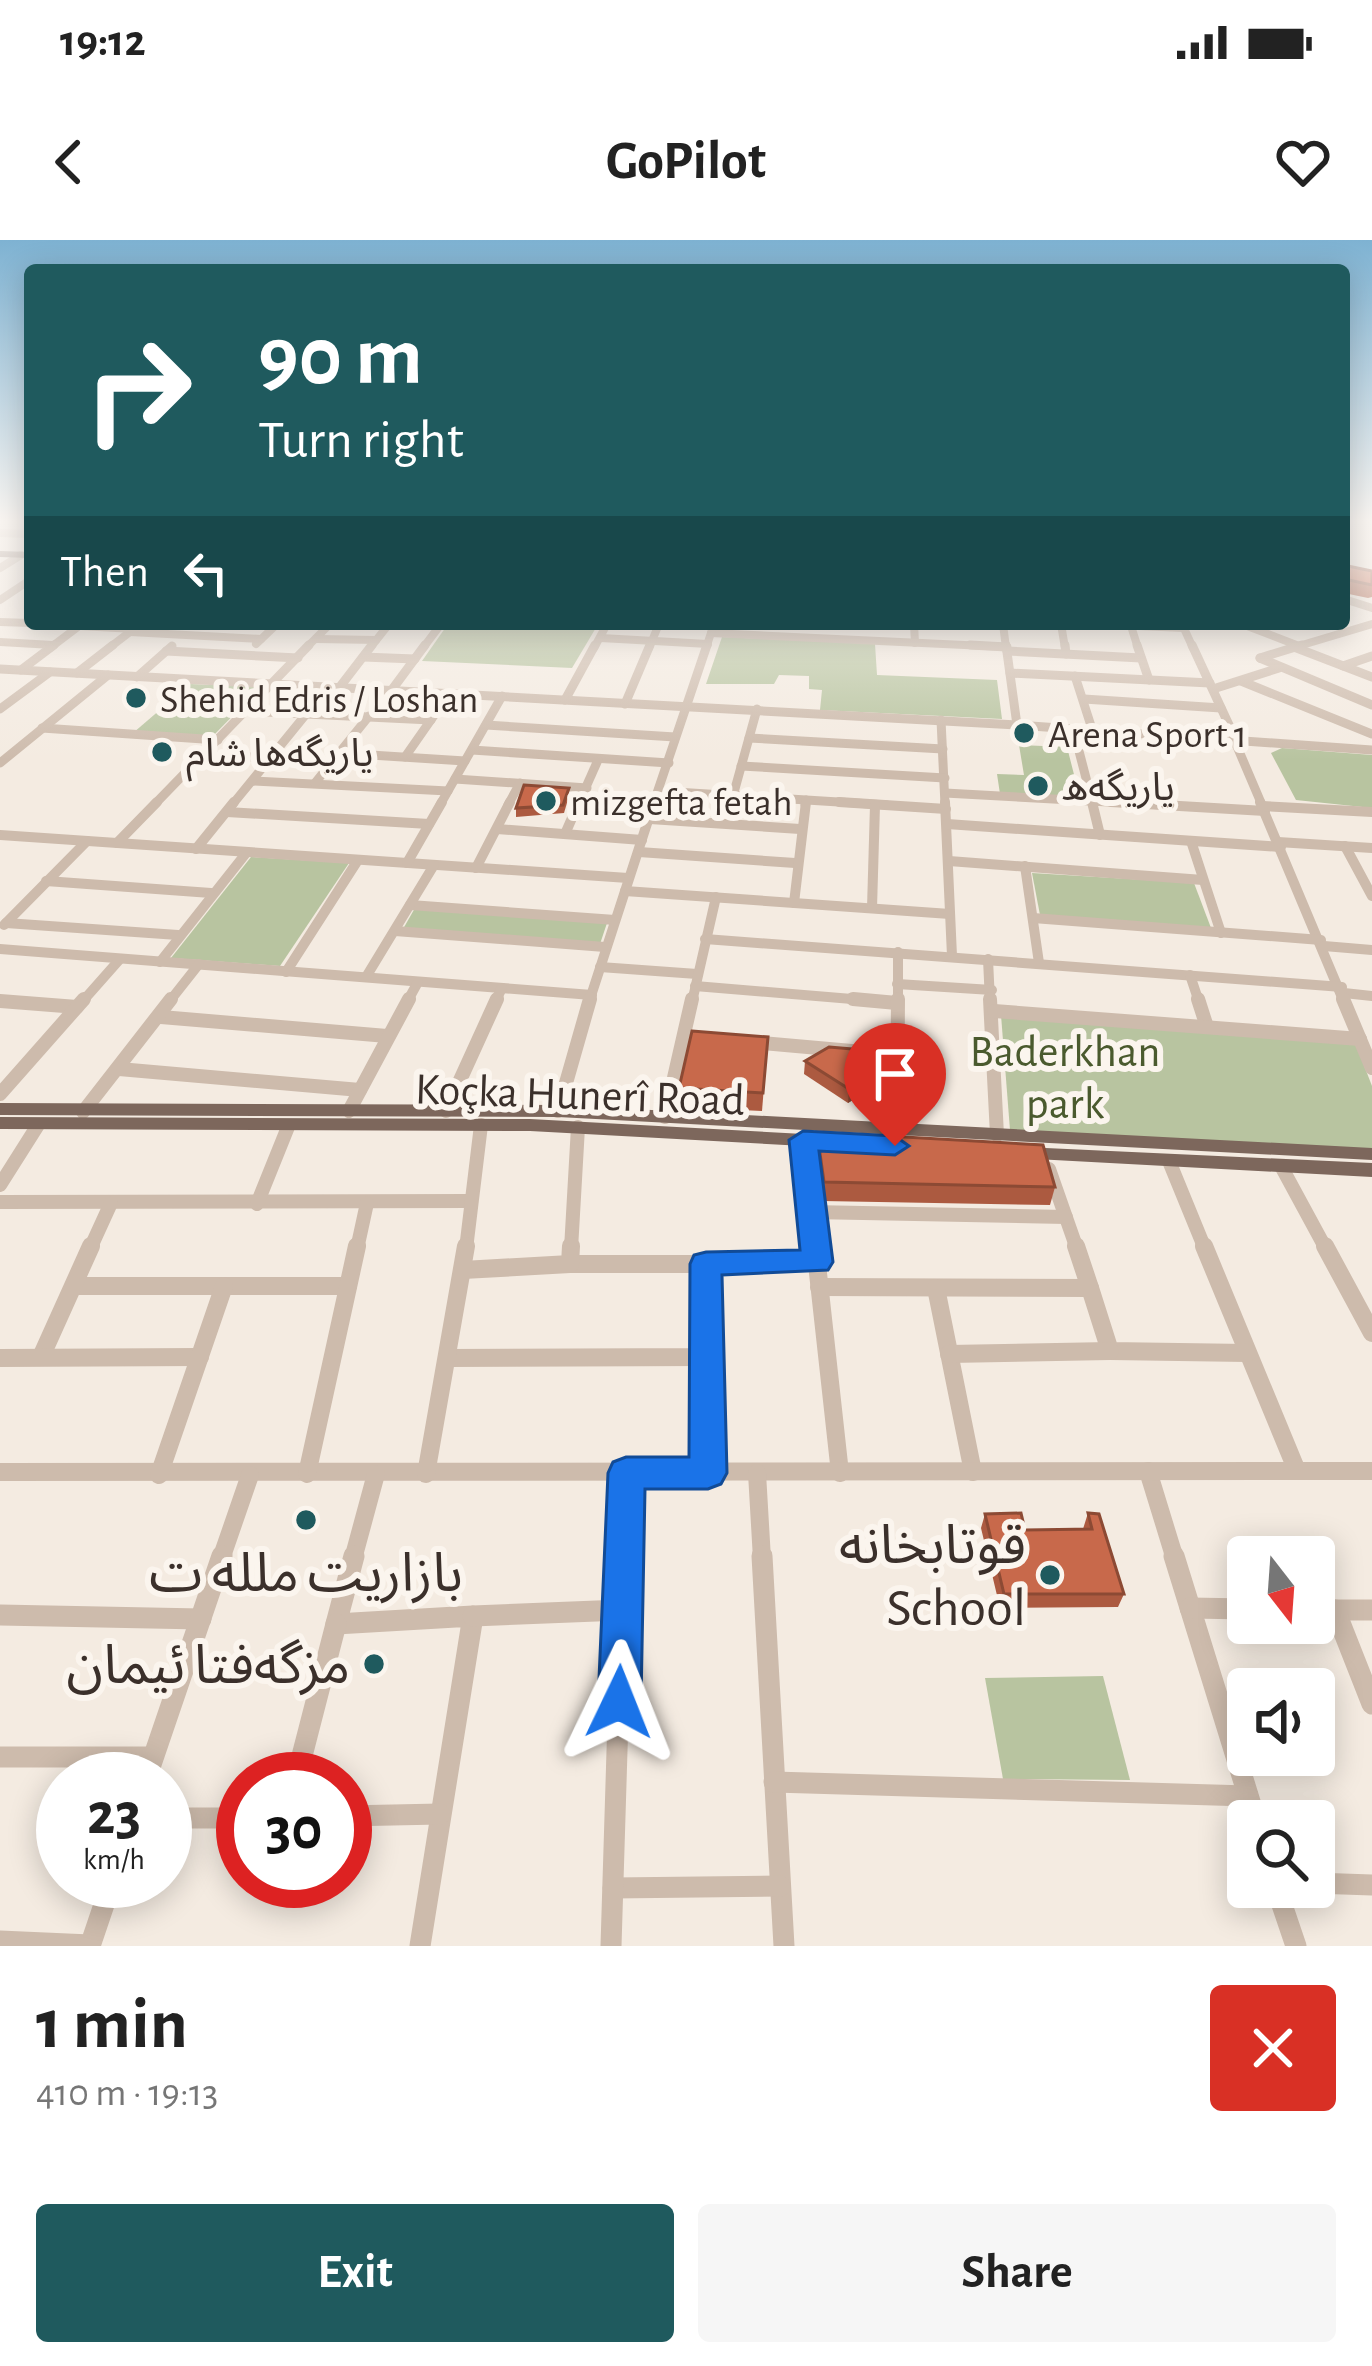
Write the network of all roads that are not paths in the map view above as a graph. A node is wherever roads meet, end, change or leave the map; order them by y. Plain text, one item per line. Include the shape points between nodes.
1 (1372, 624) edge
2 (74, 630) edge
3 (131, 630) edge
4 (149, 630) edge
5 (271, 630) edge
6 (324, 630) edge
7 (384, 630) edge
8 (437, 630) edge
9 (604, 630) edge
10 (656, 630) edge
11 (834, 630) edge
12 (914, 630) edge
13 (1004, 630) edge
14 (1062, 630) edge
15 (1132, 630) edge
16 (1185, 630) edge
17 (1256, 630) edge
18 (711, 634) edge
19 (185, 635) junction
20 (601, 638) junction
21 (261, 639) junction
22 (316, 639) junction
23 (833, 639) junction
24 (376, 640) junction
25 (651, 640) junction
26 (0, 642) edge
27 (915, 643) junction
28 (53, 645) junction
29 (1296, 646) junction
30 (1007, 649) junction
31 (166, 652) junction
32 (1066, 654) junction
33 (243, 656) junction
34 (1372, 656) edge
35 (363, 657) junction
36 (298, 658) junction
37 (1141, 658) junction
38 (415, 659) junction
39 (1342, 666) junction
40 (1279, 668) junction
41 (0, 669) edge
42 (21, 670) junction
43 (50, 672) junction
44 (77, 673) junction
45 (1010, 673) junction
46 (108, 675) junction
47 (137, 676) junction
48 (1075, 676) junction
49 (1372, 677) edge
50 (1149, 680) junction
51 (1241, 681) junction
52 (273, 684) junction
53 (1211, 686) junction
54 (339, 688) junction
55 (392, 691) junction
56 (449, 694) junction
57 (0, 696) edge
58 (16, 697) junction
59 (502, 697) junction
60 (1084, 699) junction
61 (565, 700) junction
62 (625, 704) junction
63 (1372, 705) edge
64 (688, 708) junction
65 (1221, 708) junction
66 (0, 709) edge
67 (757, 709) junction
68 (246, 711) junction
69 (307, 713) junction
70 (369, 716) junction
71 (431, 720) junction
72 (941, 720) junction
73 (486, 724) junction
74 (1017, 724) junction
75 (42, 728) junction
76 (1073, 728) junction
77 (1092, 729) junction
78 (1372, 734) edge
79 (675, 736) junction
80 (749, 738) junction
81 (1234, 738) junction
82 (218, 740) junction
83 (0, 742) edge
84 (23, 743) junction
85 (943, 749) junction
86 (1372, 750) edge
87 (339, 754) junction
88 (204, 755) junction
89 (468, 756) junction
90 (405, 757) junction
91 (271, 758) junction
92 (598, 760) junction
93 (0, 763) edge
94 (669, 764) junction
95 (741, 766) junction
96 (455, 778) junction
97 (945, 778) junction
98 (252, 781) junction
99 (315, 783) junction
100 (520, 783) junction
101 (586, 788) junction
102 (448, 790) junction
103 (659, 791) junction
104 (946, 793) junction
105 (734, 796) junction
106 (806, 800) junction
107 (1092, 802) junction
108 (875, 805) junction
109 (1264, 808) junction
110 (946, 809) junction
111 (226, 812) junction
112 (1372, 812) edge
113 (650, 819) junction
114 (429, 824) junction
115 (947, 824) junction
116 (497, 829) junction
117 (800, 829) junction
118 (565, 834) junction
119 (1100, 835) junction
120 (7, 836) edge
121 (87, 841) junction
122 (1191, 841) junction
123 (117, 843) junction
124 (1280, 845) junction
125 (641, 846) junction
126 (1346, 846) junction
127 (1372, 848) edge
128 (0, 849) edge
129 (196, 849) junction
130 (247, 852) junction
131 (358, 860) junction
132 (949, 861) junction
133 (406, 863) junction
134 (795, 863) junction
135 (434, 865) junction
136 (1025, 866) junction
137 (476, 868) junction
138 (1203, 880) junction
139 (46, 881) junction
140 (627, 885) junction
141 (211, 893) junction
142 (1372, 896) edge
143 (716, 898) junction
144 (794, 903) junction
145 (410, 905) junction
146 (872, 908) junction
147 (950, 914) junction
148 (1033, 918) junction
149 (615, 920) junction
150 (3, 926) edge
151 (395, 931) junction
152 (1221, 933) junction
153 (178, 935) junction
154 (705, 939) junction
155 (1322, 943) junction
156 (605, 947) junction
157 (0, 949) edge
158 (1372, 950) edge
159 (898, 952) junction
160 (952, 956) junction
161 (120, 959) junction
162 (988, 959) junction
163 (160, 962) junction
164 (1039, 963) junction
165 (199, 964) junction
166 (600, 967) junction
167 (286, 972) junction
168 (1190, 975) junction
169 (366, 977) junction
170 (696, 980) junction
171 (418, 982) junction
172 (897, 984) junction
173 (502, 988) junction
174 (992, 990) junction
175 (1343, 990) junction
176 (592, 995) junction
177 (1372, 995) edge
178 (0, 1000) edge
179 (897, 1003) junction
180 (77, 1007) junction
181 (994, 1011) junction
182 (161, 1017) junction
183 (1207, 1028) junction
184 (387, 1036) junction
185 (685, 1036) junction
186 (709, 1039) edge
187 (732, 1040) edge
188 (1366, 1046) edge
189 (897, 1054) junction
190 (1372, 1068) edge
191 (119, 1070) junction
192 (360, 1090) junction
193 (0, 1094) edge
194 (0, 1109) edge
195 (349, 1111) junction
196 (446, 1111) junction
197 (558, 1111) junction
198 (83, 1112) junction
199 (665, 1117) junction
200 (247, 1119) junction
201 (0, 1123) edge
202 (38, 1125) junction
203 (481, 1125) junction
204 (287, 1126) junction
205 (578, 1127) junction
206 (897, 1130) junction
207 (997, 1135) junction
208 (803, 1140) junction
209 (1169, 1162) junction
210 (1281, 1166) junction
211 (1372, 1167) edge
212 (1049, 1168) edge
213 (0, 1185) edge
214 (469, 1201) junction
215 (0, 1202) edge
216 (111, 1203) junction
217 (257, 1204) junction
218 (367, 1204) junction
219 (811, 1212) junction
220 (1066, 1217) junction
221 (817, 1262) junction
222 (570, 1264) junction
223 (706, 1264) junction
224 (463, 1270) junction
225 (74, 1286) junction
226 (224, 1286) junction
227 (348, 1286) junction
228 (820, 1287) junction
229 (936, 1288) junction
230 (1090, 1288) junction
231 (1372, 1333) edge
232 (1110, 1352) junction
233 (1247, 1353) junction
234 (949, 1354) junction
235 (41, 1357) junction
236 (200, 1357) junction
237 (704, 1357) junction
238 (0, 1358) edge
239 (447, 1358) junction
240 (1297, 1471) junction
241 (1372, 1471) edge
242 (0, 1472) edge
243 (973, 1472) junction
244 (1148, 1472) junction
245 (626, 1473) junction
246 (708, 1473) junction
247 (757, 1473) junction
248 (840, 1473) junction
249 (307, 1474) junction
250 (376, 1474) junction
251 (426, 1474) junction
252 (159, 1475) junction
253 (250, 1475) junction
254 (1190, 1608) junction
255 (1227, 1609) edge
256 (622, 1610) junction
257 (1335, 1610) edge
258 (1372, 1610) edge
259 (0, 1615) edge
260 (473, 1616) junction
261 (201, 1618) junction
262 (336, 1624) junction
263 (1335, 1632) edge
264 (1372, 1704) edge
265 (155, 1752) edge
266 (303, 1752) edge
267 (0, 1757) edge
268 (36, 1760) edge
269 (774, 1781) junction
270 (1248, 1796) junction
271 (1249, 1800) edge
272 (440, 1814) junction
273 (372, 1815) edge
274 (1335, 1884) edge
275 (1372, 1885) edge
276 (780, 1886) junction
277 (613, 1888) junction
278 (103, 1908) edge
279 (1283, 1908) edge
280 (0, 1941) edge
281 (90, 1946) edge
282 (420, 1946) edge
283 (611, 1946) edge
284 (784, 1946) edge
285 (1295, 1946) edge

1 - 29 street
2 - 28 street
3 - 44 street
4 - 19 street
5 - 21 street
6 - 22 street
7 - 24 street
8 - 38 street
9 - 20 street
10 - 25 street
11 - 23 street
12 - 27 street
13 - 30 street
14 - 32 street
15 - 37 street
16 - 53 street
17 - 29 street
18 - 23 street
18 - 25 street
18 - 64 street
19 - 21 street
19 - 31 street
20 - 25 street
20 - 61 street
21 - 33 street
22 - 24 street
22 - 36 street
23 - 27 street
24 - 35 street
25 - 62 street
26 - 28 street
27 - 30 street
28 - 42 street
29 - 39 street
29 - 40 street via 1260,658
30 - 32 street
30 - 45 street
31 - 33 street
31 - 47 street
32 - 37 street
33 - 36 street
34 - 39 street
35 - 38 street
35 - 54 street
36 - 52 street
37 - 50 street
38 - 55 street
39 - 49 street
40 - 51 street
40 - 63 street
41 - 42 street
42 - 43 street
43 - 44 street
43 - 58 street
44 - 46 street
45 - 48 street
45 - 74 street
46 - 47 street
46 - 75 street
47 - 52 street
48 - 50 street
48 - 60 street
50 - 53 street
51 - 53 street
51 - 78 street
52 - 54 street
52 - 68 street
53 - 65 street
54 - 55 street
55 - 56 street
56 - 59 street
56 - 71 street
57 - 58 street
58 - 66 street
59 - 61 street
59 - 73 street
60 - 65 street
60 - 77 street
61 - 62 street
62 - 64 street
64 - 67 street
64 - 79 street
65 - 81 street
67 - 72 street
67 - 80 street
68 - 69 street
68 - 82 street
69 - 70 street
69 - 91 street
70 - 71 street
70 - 87 street
71 - 90 street
72 - 74 street
72 - 85 street
73 - 79 street
73 - 89 street
74 - 76 street
75 - 82 street
75 - 84 street
76 - 77 street
76 - 107 street
77 - 81 street
79 - 94 street
80 - 85 street
80 - 95 street
81 - 86 street
81 - 109 street
82 - 88 street
83 - 84 street
84 - 93 street
85 - 97 street
87 - 90 street
87 - 99 street
88 - 91 street
88 - 123 street
89 - 90 street
89 - 92 street
89 - 96 street
91 - 98 street
92 - 94 street
92 - 101 street
94 - 103 street
95 - 97 street
95 - 105 street
96 - 100 street
96 - 102 street
97 - 104 street
98 - 99 street
98 - 111 street
99 - 102 street
100 - 101 street
100 - 116 street
101 - 118 street
102 - 114 street
103 - 105 street
103 - 113 street
104 - 107 street
104 - 110 street
105 - 106 street
106 - 108 street
106 - 117 street
107 - 109 street
107 - 119 street
108 - 110 street
108 - 146 street
109 - 112 street
109 - 124 street
110 - 115 street
111 - 114 street
111 - 129 street
113 - 117 street
113 - 125 street
114 - 133 street
115 - 119 street
115 - 132 street
116 - 118 street
116 - 137 street
117 - 134 street
118 - 125 street
119 - 122 street
120 - 121 street
120 - 128 street
121 - 123 street
121 - 139 street
122 - 124 street
122 - 138 street
123 - 129 street
124 - 126 street
124 - 155 street
125 - 134 street
125 - 140 street
126 - 127 street
126 - 142 street
129 - 130 street
130 - 131 street
130 - 141 street
131 - 133 street
131 - 167 street
132 - 136 street
132 - 147 street
133 - 135 street
134 - 144 street
135 - 137 street
135 - 145 street
136 - 138 street
136 - 148 street
137 - 140 street
138 - 152 street
139 - 141 street
139 - 150 street
140 - 143 street
140 - 149 street
141 - 153 street
143 - 144 street
143 - 154 street
144 - 146 street
145 - 149 street
145 - 151 street
146 - 147 street
147 - 160 street
148 - 152 street
148 - 164 street
149 - 156 street
150 - 153 street
151 - 156 street
151 - 169 street
152 - 155 street
153 - 163 street
154 - 159 street
154 - 170 street
155 - 158 street
155 - 175 street
156 - 166 street
157 - 161 street
159 - 160 street
159 - 172 street
160 - 162 street
161 - 163 street
161 - 180 street
162 - 164 street
162 - 174 street
163 - 165 street
164 - 168 street
165 - 167 street
165 - 182 street
166 - 170 street
166 - 176 street
167 - 169 street
168 - 175 street
168 - 183 street
169 - 171 street
170 - 179 street
170 - 185 street
171 - 173 street
171 - 184 street
172 - 174 street
172 - 179 street
173 - 176 street
173 - 196 street
174 - 181 street
175 - 177 street
175 - 188 street
176 - 197 street
178 - 180 street
179 - 189 street
180 - 193 street
181 - 183 street
181 - 207 street
182 - 184 street
182 - 191 street
183 - 188 street
184 - 192 street
185 - 186 street
185 - 199 street
187 - 189 street
188 - 190 street
189 - 206 street
191 - 192 street
191 - 198 street
192 - 195 street
194 - 198 main road
195 - 196 main road
195 - 200 main road
196 - 197 main road
197 - 199 main road
198 - 200 main road
199 - 206 main road
200 - 202 main road, Koçka Hunerî Road
200 - 204 main road, Koçka Hunerî Road
201 - 202 main road, Koçka Hunerî Road
202 - 213 street
203 - 204 main road, Koçka Hunerî Road
203 - 205 main road, Koçka Hunerî Road
203 - 214 street
204 - 217 street
205 - 208 main road, Koçka Hunerî Road
205 - 222 street
206 - 207 main road
207 - 211 main road
208 - 209 main road, Koçka Hunerî Road
208 - 219 street
209 - 210 main road, Koçka Hunerî Road
209 - 233 street
210 - 211 main road, Koçka Hunerî Road
210 - 231 street
212 - 220 street
214 - 218 street
214 - 224 street
215 - 216 street
216 - 217 street
216 - 225 street
217 - 218 street
218 - 227 street
219 - 220 street
219 - 221 street
220 - 230 street
221 - 223 street
221 - 228 street
222 - 223 street
222 - 224 street
223 - 237 street
224 - 239 street
225 - 226 street
225 - 235 street
226 - 227 street
226 - 236 street
227 - 249 street
228 - 229 street
228 - 248 street
229 - 230 street
229 - 234 street
230 - 232 street
232 - 233 street
232 - 234 street
233 - 240 street
234 - 243 street
235 - 236 street
235 - 238 street
236 - 252 street
237 - 239 street
237 - 246 street
239 - 251 street
240 - 241 street
240 - 244 street
242 - 252 street
243 - 244 street
243 - 248 street
244 - 254 street
245 - 246 street
245 - 251 street
245 - 256 street
246 - 247 street
247 - 248 street
247 - 269 street
249 - 250 street
249 - 253 street
250 - 251 street
250 - 262 street
252 - 253 street
253 - 261 street
254 - 255 street
254 - 270 street
256 - 260 street
256 - 277 street
257 - 258 street
259 - 261 street
260 - 262 street
260 - 272 street
261 - 265 street
262 - 266 street
263 - 264 street
267 - 268 street
269 - 270 street
269 - 276 street
270 - 271 street
272 - 273 street
272 - 282 street
274 - 275 street
276 - 277 street
276 - 284 street
277 - 283 street
278 - 281 street
279 - 285 street
280 - 281 street

